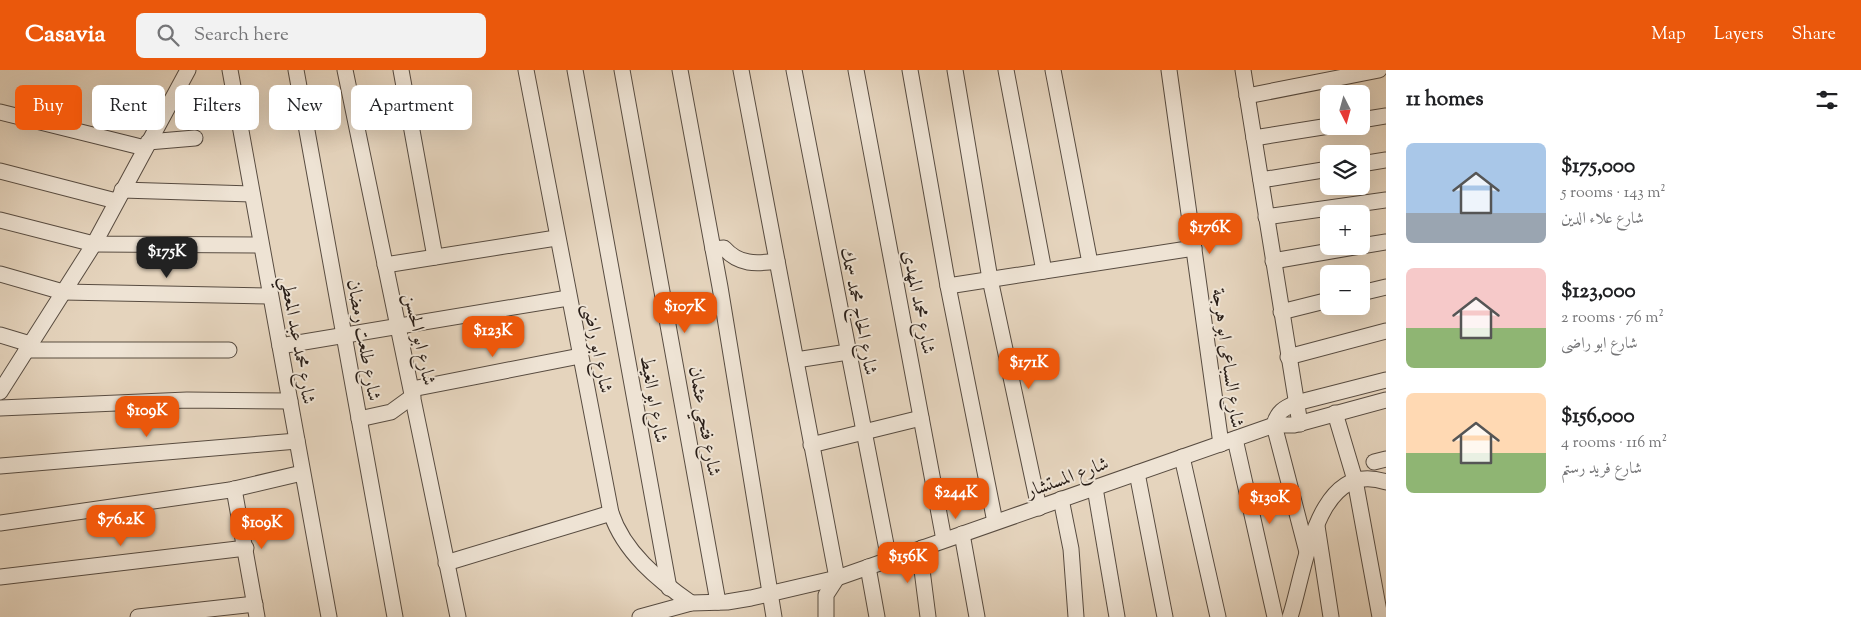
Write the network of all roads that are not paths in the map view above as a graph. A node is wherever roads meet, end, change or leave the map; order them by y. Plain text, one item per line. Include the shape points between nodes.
1 (188, 70) edge
2 (230, 70) edge
3 (296, 70) edge
4 (345, 70) edge
5 (401, 70) edge
6 (526, 70) edge
7 (575, 70) edge
8 (622, 70) edge
9 (680, 70) edge
10 (741, 70) edge
11 (794, 70) edge
12 (856, 70) edge
13 (910, 70) edge
14 (955, 70) edge
15 (1006, 70) edge
16 (1053, 70) edge
17 (1169, 70) edge
18 (1243, 70) edge
19 (1379, 70) edge
20 (1247, 96) junction
21 (0, 112) edge
22 (1386, 116) edge
23 (1370, 119) edge
24 (1320, 127) edge
25 (194, 138) dead end
26 (1254, 138) junction
27 (146, 145) junction
28 (1386, 160) edge
29 (1370, 163) edge
30 (1320, 170) edge
31 (0, 171) edge
32 (1261, 180) junction
33 (252, 194) junction
34 (119, 195) junction
35 (1386, 200) edge
36 (1266, 217) junction
37 (0, 220) edge
38 (556, 238) junction
39 (1386, 242) edge
40 (94, 244) junction
41 (261, 245) junction
42 (1370, 245) edge
43 (713, 248) junction
44 (1194, 248) junction
45 (1320, 253) edge
46 (435, 257) junction
47 (777, 261) junction
48 (1273, 261) junction
49 (1090, 263) junction
50 (385, 265) junction
51 (1044, 271) junction
52 (0, 274) edge
53 (990, 279) junction
54 (948, 286) junction
55 (1386, 286) edge
56 (1370, 290) edge
57 (63, 292) junction
58 (270, 296) junction
59 (568, 298) junction
60 (1320, 302) edge
61 (1281, 312) junction
62 (398, 327) junction
63 (1386, 331) edge
64 (0, 335) edge
65 (344, 336) junction
66 (280, 346) junction
67 (28, 347) junction
68 (229, 350) dead end
69 (848, 352) junction
70 (580, 356) junction
71 (1288, 357) junction
72 (796, 360) junction
73 (1386, 380) edge
74 (0, 392) edge
75 (412, 392) junction
76 (1386, 400) edge
77 (290, 401) junction
78 (1296, 403) junction
79 (0, 408) edge
80 (1335, 413) junction
81 (921, 418) junction
82 (359, 419) junction
83 (1300, 424) junction
84 (1274, 425) junction
85 (863, 432) junction
86 (297, 441) junction
87 (1228, 441) junction
88 (811, 445) junction
89 (1182, 457) junction
90 (0, 466) edge
91 (302, 473) junction
92 (1137, 473) junction
93 (1355, 480) junction
94 (1386, 482) edge
95 (1094, 488) junction
96 (234, 489) junction
97 (1061, 499) junction
98 (1039, 508) junction
99 (611, 513) junction
100 (995, 522) junction
101 (0, 523) edge
102 (1316, 524) junction
103 (962, 534) junction
104 (944, 540) junction
105 (246, 548) junction
106 (922, 548) junction
107 (1307, 552) junction
108 (889, 560) junction
109 (446, 563) junction
110 (868, 567) junction
111 (0, 577) edge
112 (837, 578) junction
113 (669, 588) junction
114 (771, 593) junction
115 (691, 603) junction
116 (725, 607) edge
117 (256, 610) edge
118 (138, 617) edge
119 (329, 617) edge
120 (395, 617) edge
121 (458, 617) edge
122 (640, 617) edge
123 (774, 617) edge
124 (826, 617) edge
125 (877, 617) edge
126 (928, 617) edge
127 (977, 617) edge
128 (1076, 617) edge
129 (1117, 617) edge
130 (1165, 617) edge
131 (1218, 617) edge
132 (1275, 617) edge
133 (1290, 617) edge
134 (1331, 617) edge
135 (1380, 617) edge

1 - 27 street
2 - 33 street, شارع محمد عبد المعطي
3 - 65 street, شارع طلعت رمضان
4 - 50 street, شارع ابو الحسن
5 - 46 street
6 - 38 street, شارع ابو راضى
7 - 113 street, شارع ابو الغيط
8 - 116 street, شارع فتحي عثمان
9 - 43 street
10 - 47 street
11 - 69 street, شارع الحاج محمد سمك
12 - 81 street, شارع محمد المهدى
13 - 54 street
14 - 53 street
15 - 51 street
16 - 49 street
17 - 44 street, شارع السباعى ابو هرجة
18 - 20 street
19 - 20 street
20 - 26 street
21 - 27 street
22 - 23 street
24 - 26 street
25 - 27 street
26 - 32 street
27 - 34 street
28 - 29 street
30 - 32 street
31 - 34 street
32 - 36 street
33 - 34 street
33 - 41 street, شارع محمد عبد المعطي
34 - 40 street
35 - 36 street
36 - 48 street
37 - 40 street
38 - 46 street
38 - 59 street, شارع ابو راضى
39 - 42 street
40 - 41 street
40 - 57 street
41 - 58 street, شارع محمد عبد المعطي
43 - 47 street via 724,248 744,262
43 - 114 street
44 - 49 street
44 - 87 street, شارع السباعى ابو هرجة
45 - 48 street
46 - 50 street
47 - 72 street
48 - 61 street
49 - 51 street
50 - 62 street, شارع ابو الحسن
51 - 53 street
52 - 57 street
53 - 54 street
53 - 98 street
54 - 100 street
55 - 56 street
57 - 58 street
57 - 67 street
58 - 66 street, شارع محمد عبد المعطي
59 - 62 street
59 - 70 street, شارع ابو راضى
60 - 61 street
61 - 71 street
62 - 65 street
62 - 75 street, شارع ابو الحسن
63 - 71 street
64 - 67 street
65 - 66 street
65 - 82 street, شارع طلعت رمضان
66 - 77 street, شارع محمد عبد المعطي
67 - 68 street
67 - 74 street
69 - 72 street
69 - 85 street, شارع الحاج محمد سمك
70 - 75 street
70 - 99 street, شارع ابو راضى
71 - 78 street
72 - 88 street
73 - 78 street
75 - 82 street via 390,412
75 - 109 street, شارع ابو الحسن
76 - 80 street
77 - 79 street via 187,400
77 - 86 street, شارع محمد عبد المعطي
78 - 83 street
78 - 84 street via 1279,413
80 - 83 street
80 - 93 street
81 - 85 street
81 - 104 street, شارع محمد المهدى
82 - 120 street, شارع طلعت رمضان
83 - 84 street
84 - 87 street, شارع المستشار
84 - 107 street
85 - 88 street
85 - 108 street, شارع الحاج محمد سمك
86 - 90 street
86 - 91 street, شارع محمد عبد المعطي
87 - 89 street, شارع المستشار
87 - 132 street, شارع السباعى ابو هرجة
88 - 112 street
89 - 92 street, شارع المستشار
89 - 131 street
91 - 96 street
91 - 119 street, شارع محمد عبد المعطي
92 - 95 street, شارع المستشار
92 - 130 street
93 - 94 street via 1370,478
93 - 102 street via 1333,495
93 - 135 street
95 - 97 street, شارع المستشار
95 - 129 street
96 - 101 street
96 - 105 street
97 - 98 street, شارع المستشار
97 - 128 street via 1071,549
98 - 100 street, شارع المستشار
99 - 109 street
99 - 113 street, شارع ابو راضى via 627,545
100 - 103 street, شارع المستشار
102 - 107 street
102 - 134 street
103 - 104 street, شارع المستشار
103 - 127 street
104 - 106 street, شارع المستشار
105 - 111 street
105 - 117 street
106 - 108 street, شارع المستشار
106 - 126 street
107 - 133 street
108 - 110 street, شارع المستشار
109 - 121 street, شارع ابو الحسن
110 - 112 street, شارع المستشار
110 - 125 street
112 - 114 street, شارع المستشار
112 - 124 street via 826,595
113 - 115 street, شارع ابو راضى
114 - 116 street, شارع المستشار
114 - 123 street
115 - 116 street, شارع المستشار
115 - 122 street, شارع المستشار
117 - 118 street

